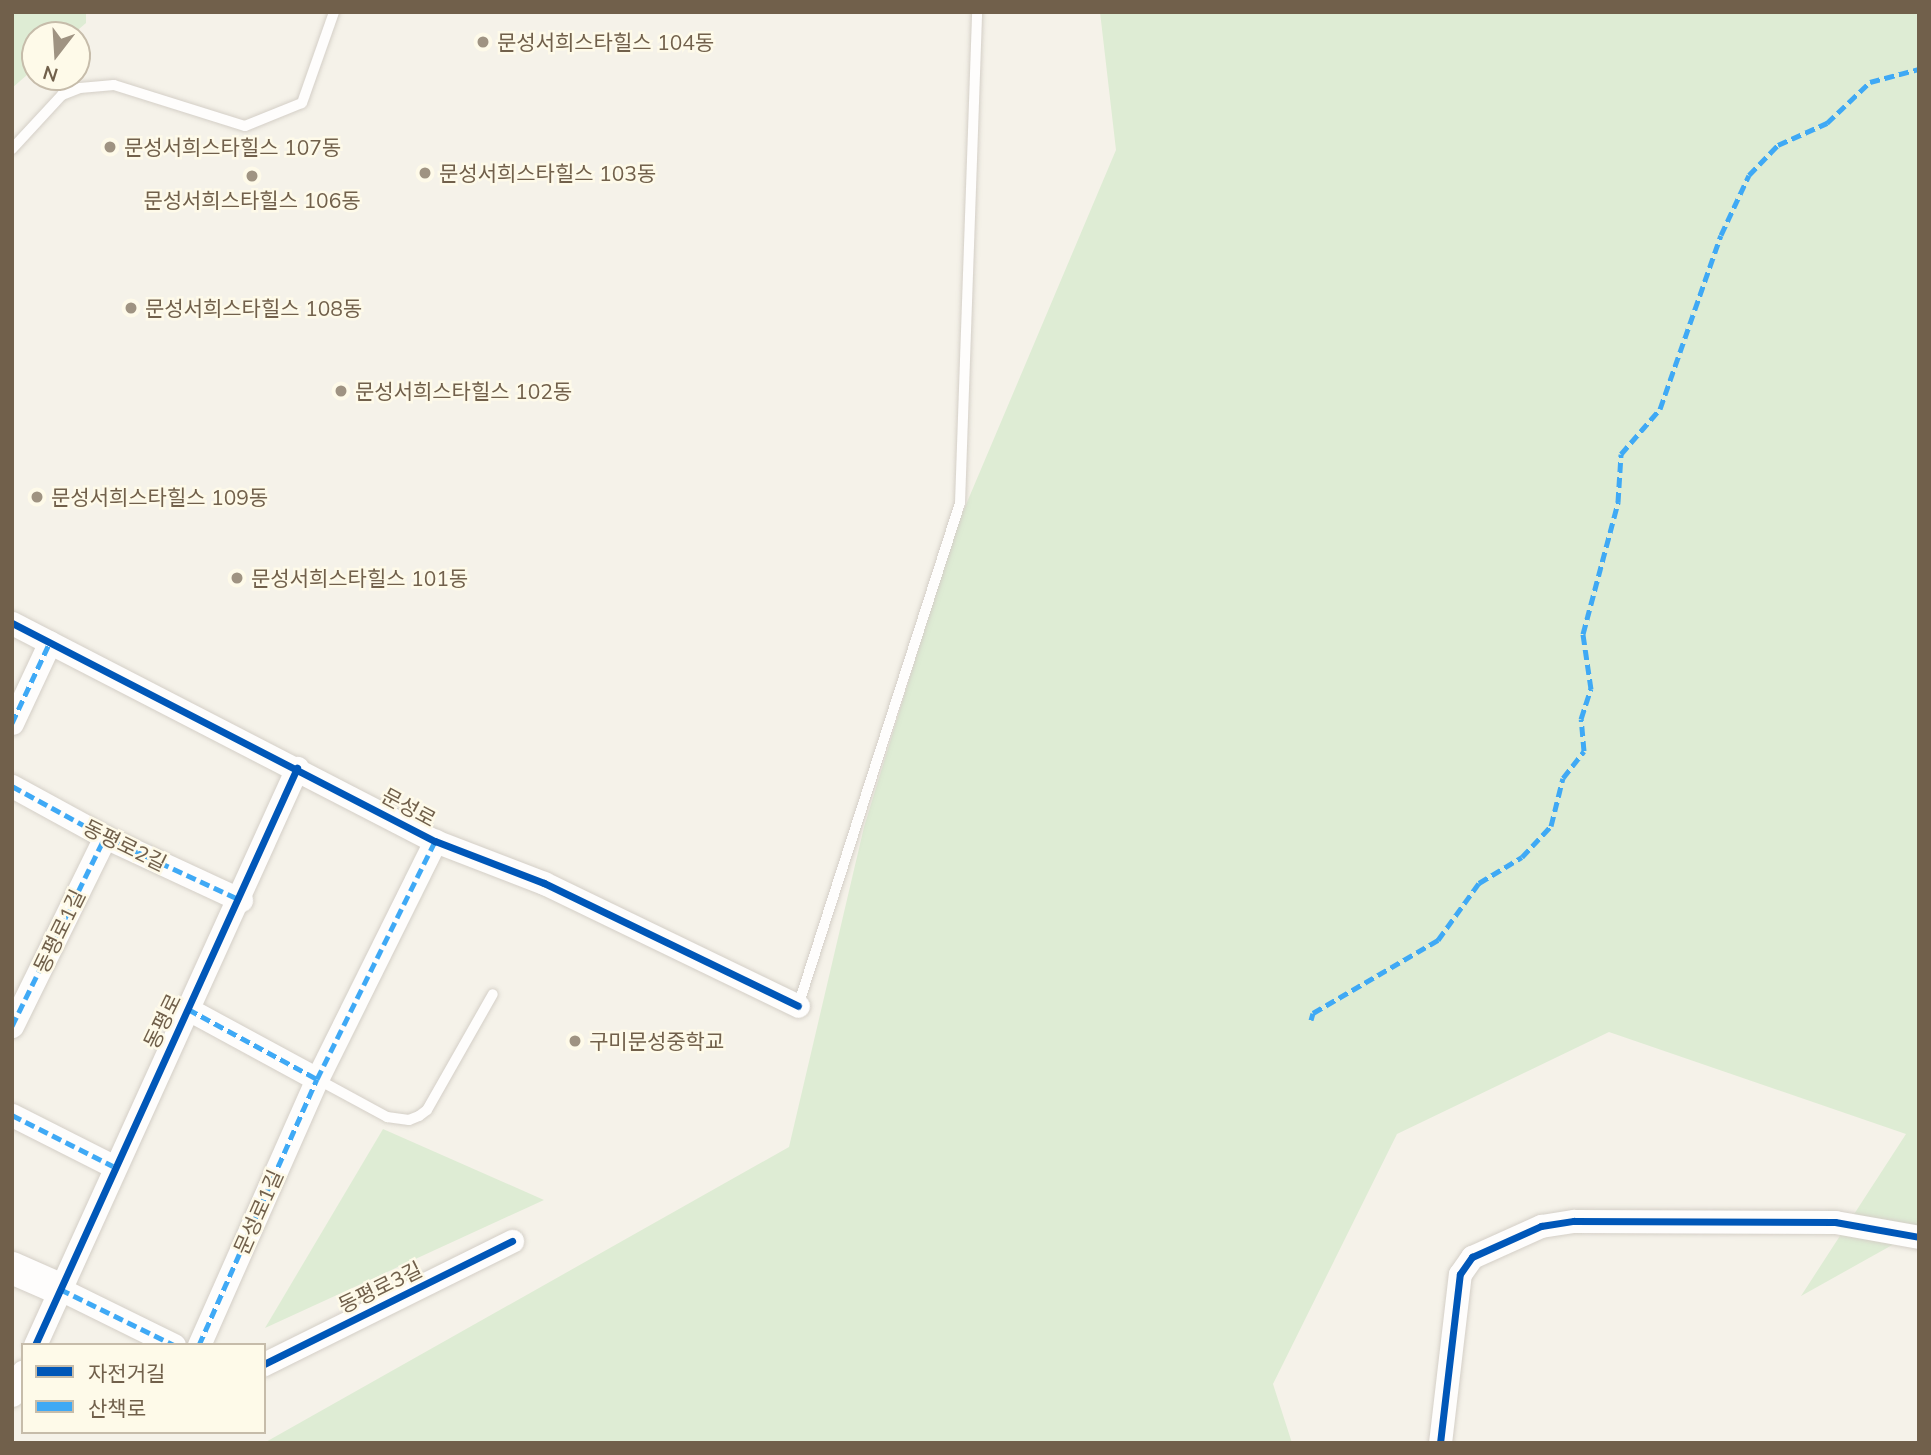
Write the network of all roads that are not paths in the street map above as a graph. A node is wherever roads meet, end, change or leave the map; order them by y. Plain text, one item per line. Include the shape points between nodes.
1 (334, 12) edge
2 (977, 12) edge
3 (12, 149) edge
4 (12, 623) edge
5 (50, 642) junction
6 (12, 723) edge
7 (297, 768) junction
8 (12, 786) edge
9 (105, 837) junction
10 (435, 841) junction
11 (241, 900) junction
12 (493, 994) dead end
13 (798, 1006) joint
14 (188, 1009) junction
15 (12, 1026) edge
16 (317, 1079) junction
17 (12, 1115) edge
18 (113, 1166) junction
19 (1919, 1237) edge
20 (512, 1241) dead end
21 (12, 1268) edge
22 (60, 1289) junction
23 (36, 1343) edge
24 (170, 1343) edge
25 (201, 1343) edge
26 (266, 1363) edge
27 (21, 1375) edge
28 (12, 1395) edge
29 (1440, 1443) edge

1 - 3 lane via 302,103 245,126 114,85 80,88 62,95
2 - 13 lane via 960,503
4 - 5 street, 문성로
5 - 6 street
5 - 7 street, 문성로
7 - 10 street, 문성로
7 - 11 street, 동평로
8 - 9 street, 동평로2길
9 - 11 street, 동평로2길
9 - 15 street, 동평로1길
10 - 13 street, 문성로 via 544,883
10 - 16 street, 문성로1길
11 - 14 street, 동평로
12 - 16 lane via 427,1110 419,1116 409,1120 387,1117
14 - 16 street
14 - 18 street, 동평로
16 - 25 street, 문성로1길
17 - 18 street
18 - 22 street, 동평로
19 - 29 street via 1835,1222 1574,1221 1541,1226 1472,1257 1460,1274
20 - 26 street, 동평로3길
21 - 22 street
22 - 23 street, 동평로
22 - 24 street
27 - 28 street

